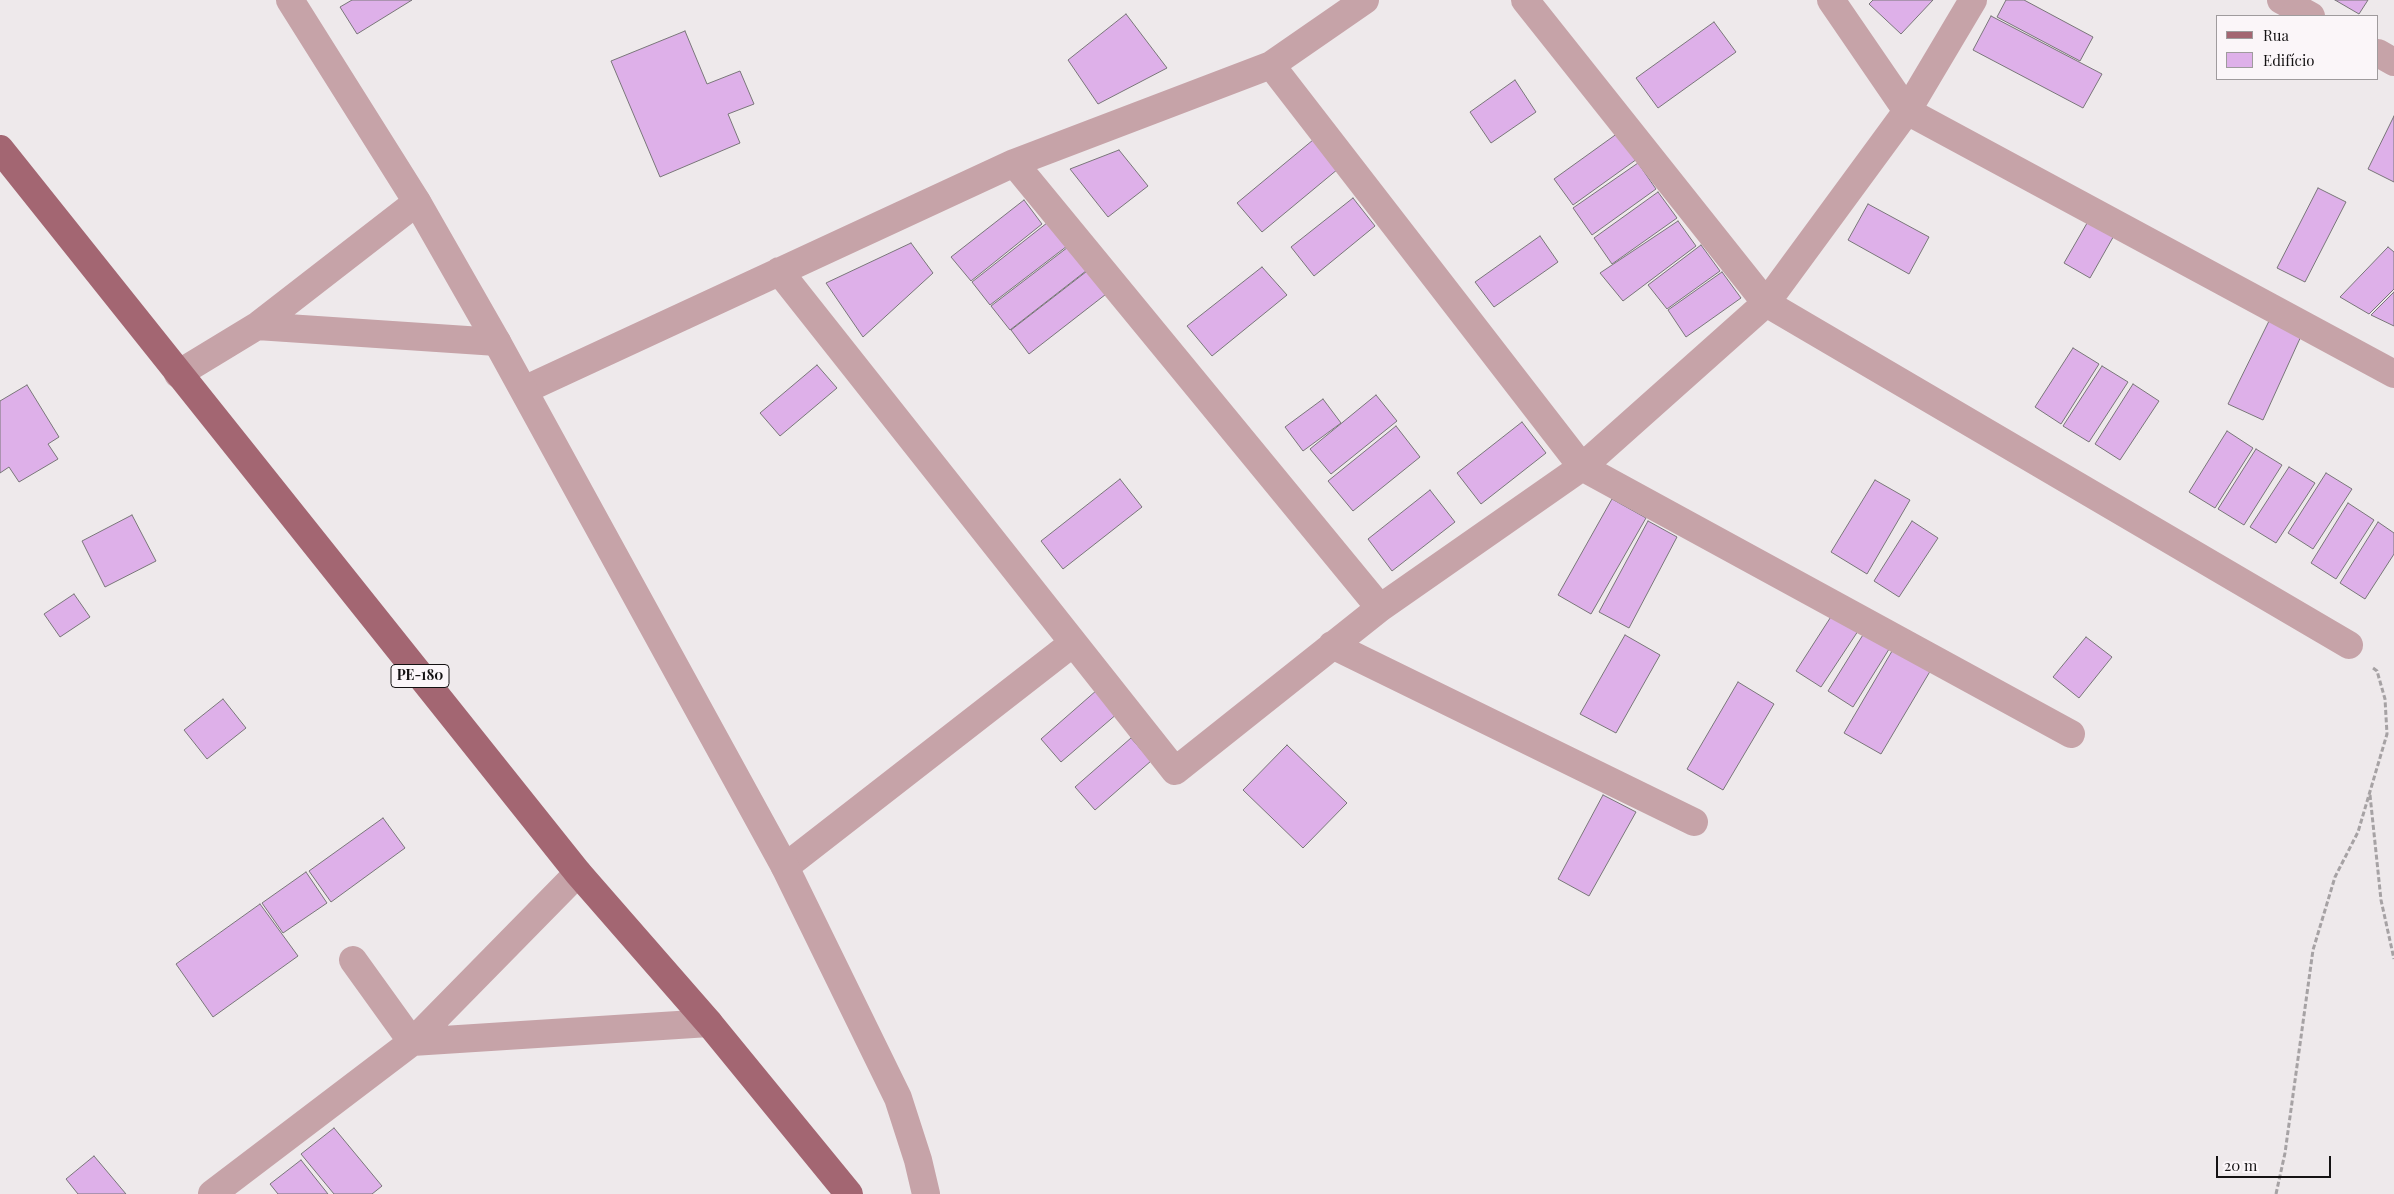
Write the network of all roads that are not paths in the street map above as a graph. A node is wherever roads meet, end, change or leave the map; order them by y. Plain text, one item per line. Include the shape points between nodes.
1 (290, 0) edge
2 (1365, 0) edge
3 (1525, 0) edge
4 (1831, 0) edge
5 (1973, 0) edge
6 (2281, 0) edge
7 (2309, 15) edge
8 (2379, 54) edge
9 (2394, 62) edge
10 (1272, 65) junction
11 (1907, 111) junction
12 (0, 149) edge
13 (1014, 163) junction
14 (417, 202) junction
15 (779, 271) junction
16 (1766, 303) junction
17 (257, 326) junction
18 (497, 342) junction
19 (178, 374) junction
20 (2394, 374) edge
21 (524, 390) junction
22 (1582, 467) junction
23 (1380, 608) junction
24 (1073, 643) junction
25 (1332, 645) junction
26 (2349, 645) road end
27 (2071, 734) dead end
28 (1694, 822) dead end
29 (785, 868) junction
30 (578, 873) junction
31 (353, 960) dead end
32 (709, 1023) junction
33 (412, 1042) junction
34 (212, 1194) edge
35 (849, 1194) edge
36 (926, 1194) edge

1 - 14 street
2 - 10 street
3 - 16 street
4 - 11 street
5 - 11 street
6 - 7 street
8 - 9 street
10 - 13 street
10 - 22 street
11 - 16 street
11 - 20 street
12 - 19 main road, PE-180
13 - 15 street
13 - 23 street
14 - 17 street
14 - 18 street
15 - 21 street
15 - 24 street
16 - 22 street
16 - 26 street
17 - 18 street
17 - 19 street
18 - 21 street
19 - 30 main road, PE-180
21 - 29 street
22 - 23 street
22 - 27 street
23 - 25 street
24 - 25 street via 1175,771
24 - 29 street
25 - 28 street
29 - 36 street via 898,1098
30 - 32 main road, PE-180
30 - 33 street
31 - 33 street
32 - 33 street
32 - 35 main road, PE-180
33 - 34 street

